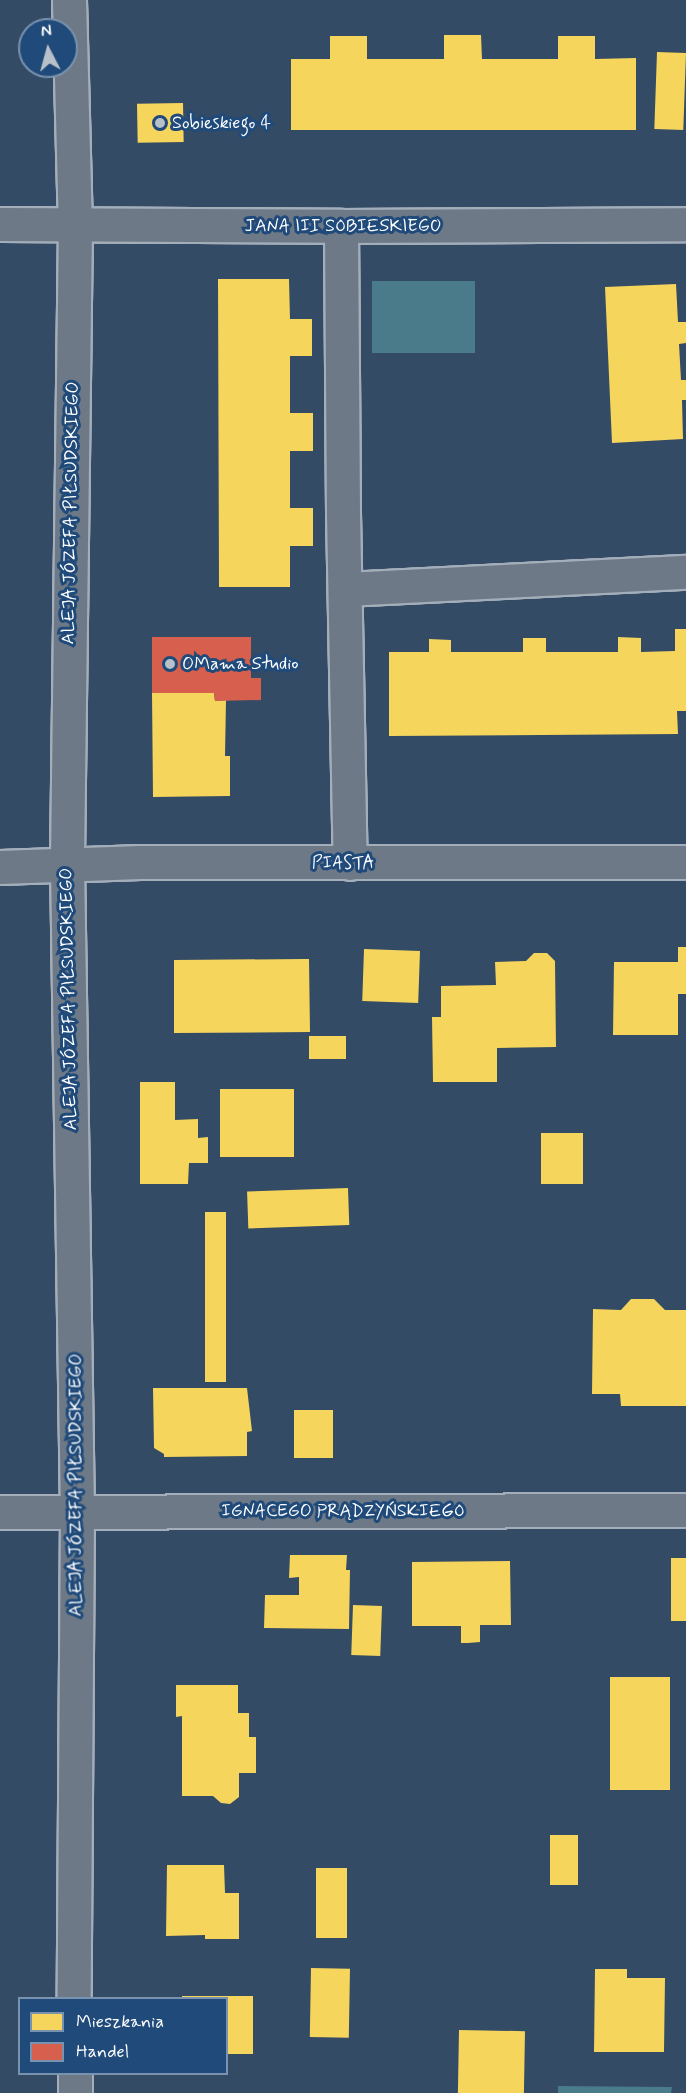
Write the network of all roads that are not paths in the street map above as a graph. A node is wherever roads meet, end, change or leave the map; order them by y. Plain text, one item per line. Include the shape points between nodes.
1 (69, 0) edge
2 (0, 224) edge
3 (75, 224) junction
4 (686, 224) edge
5 (341, 226) junction
6 (686, 572) edge
7 (346, 589) junction
8 (686, 862) edge
9 (67, 863) junction
10 (350, 863) junction
11 (0, 867) edge
12 (686, 1510) edge
13 (0, 1512) edge
14 (77, 1514) junction
15 (74, 1997) edge
16 (75, 2075) edge
17 (75, 2093) edge

1 - 3 street, ALEJA JÓZEFA PIŁSUDSKIEGO
2 - 3 street, JANA III SOBIESKIEGO
3 - 5 street, JANA III SOBIESKIEGO
3 - 9 street, ALEJA JÓZEFA PIŁSUDSKIEGO
4 - 5 street, JANA III SOBIESKIEGO
5 - 7 street
6 - 7 street
7 - 10 street
8 - 10 street, PIASTA
9 - 10 street, PIASTA
9 - 11 street, PIASTA
9 - 14 street, ALEJA JÓZEFA PIŁSUDSKIEGO
12 - 14 street, IGNACEGO PRĄDZYŃSKIEGO
13 - 14 street, IGNACEGO PRĄDZYŃSKIEGO
14 - 15 street, ALEJA JÓZEFA PIŁSUDSKIEGO
16 - 17 street

